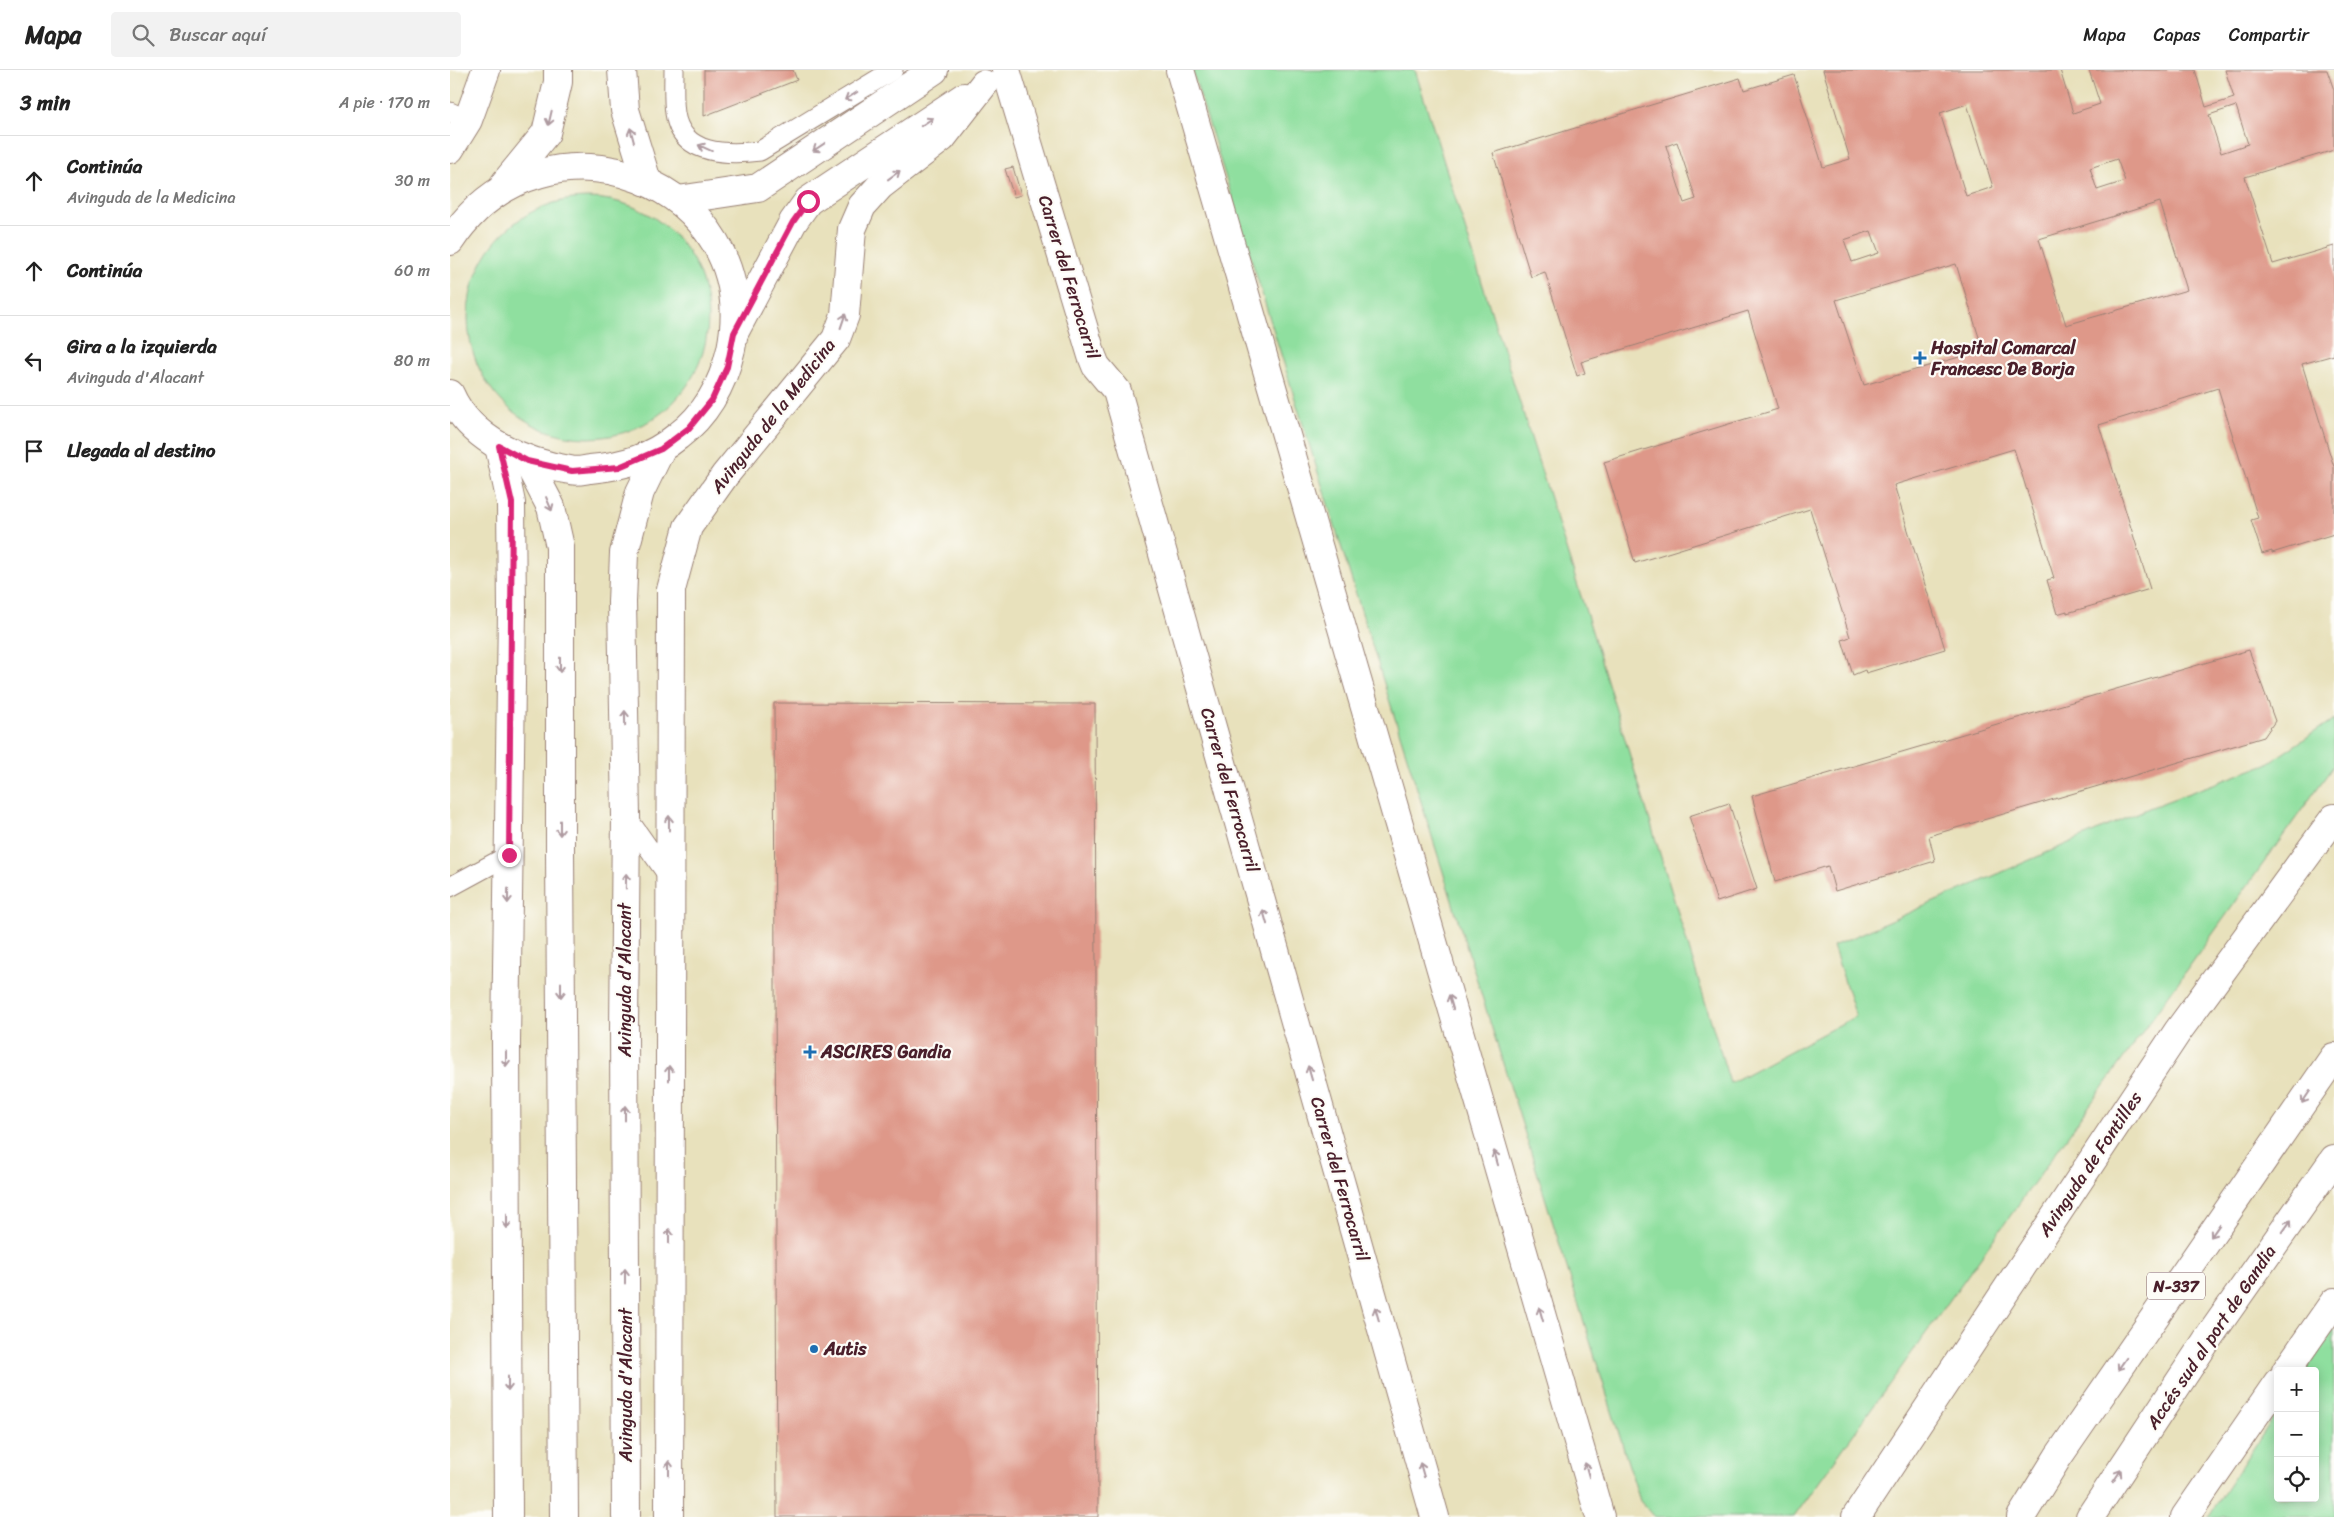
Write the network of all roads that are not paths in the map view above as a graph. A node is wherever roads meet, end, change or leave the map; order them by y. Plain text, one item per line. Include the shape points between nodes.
1 (486, 70) edge
2 (558, 70) edge
3 (622, 70) edge
4 (674, 70) edge
5 (892, 70) edge
6 (934, 70) edge
7 (1180, 70) edge
8 (999, 75) edge
9 (459, 116) edge
10 (450, 149) edge
11 (647, 181) junction
12 (500, 189) junction
13 (678, 200) junction
14 (450, 241) edge
15 (734, 333) junction
16 (451, 397) edge
17 (499, 446) junction
18 (661, 449) junction
19 (527, 461) junction
20 (626, 816) junction
21 (2334, 818) edge
22 (509, 855) junction
23 (669, 877) junction
24 (450, 887) edge
25 (2331, 1060) edge
26 (2334, 1159) edge
27 (2334, 1302) edge
28 (2289, 1367) edge
29 (2274, 1388) edge
30 (508, 1517) edge
31 (564, 1517) edge
32 (626, 1517) edge
33 (669, 1517) edge
34 (1435, 1517) edge
35 (1600, 1517) edge
36 (1856, 1517) edge
37 (2021, 1517) edge
38 (2090, 1517) edge
39 (2185, 1517) edge

1 - 9 main road
2 -> 12 main road via 546,133
11 -> 3 main road via 626,110
5 -> 4 lane via 760,151 736,154 706,151 686,136 676,115
6 -> 13 main road via 758,188
35 -> 7 main road
15 -> 8 main road via 793,222 808,201
23 -> 8 main road, Avinguda de la Medicina via 671,590 688,527 725,475 836,339 846,315 852,229 862,206 880,186 942,138
34 -> 8 main road, Carrer del Ferrocarril via 1117,391 1096,366 1092,356
9 - 10 main road
11 - 12 main road via 611,169 573,166 535,173
11 - 13 main road
12 - 14 main road via 464,220
13 - 15 main road via 704,227 723,259 733,295
15 - 18 main road via 727,367 712,400 689,428
16 - 17 main road via 473,426
17 - 19 main road
17 - 22 main road via 512,503
18 - 19 main road via 619,467 572,471
20 -> 18 main road, Avinguda d'Alacant via 624,553 640,492
19 -> 31 main road via 551,507 560,547
20 - 23 lane
32 -> 20 main road, Avinguda d'Alacant
21 - 36 main road, Avinguda de Fontilles via 2178,1031
22 - 24 lane
22 -> 30 main road via 506,1042
33 -> 23 main road
25 -> 37 main road, N-337 via 2058,1457
38 -> 26 main road, Accés sud al port de Gandia / N-337
27 - 28 main road
29 - 39 main road

